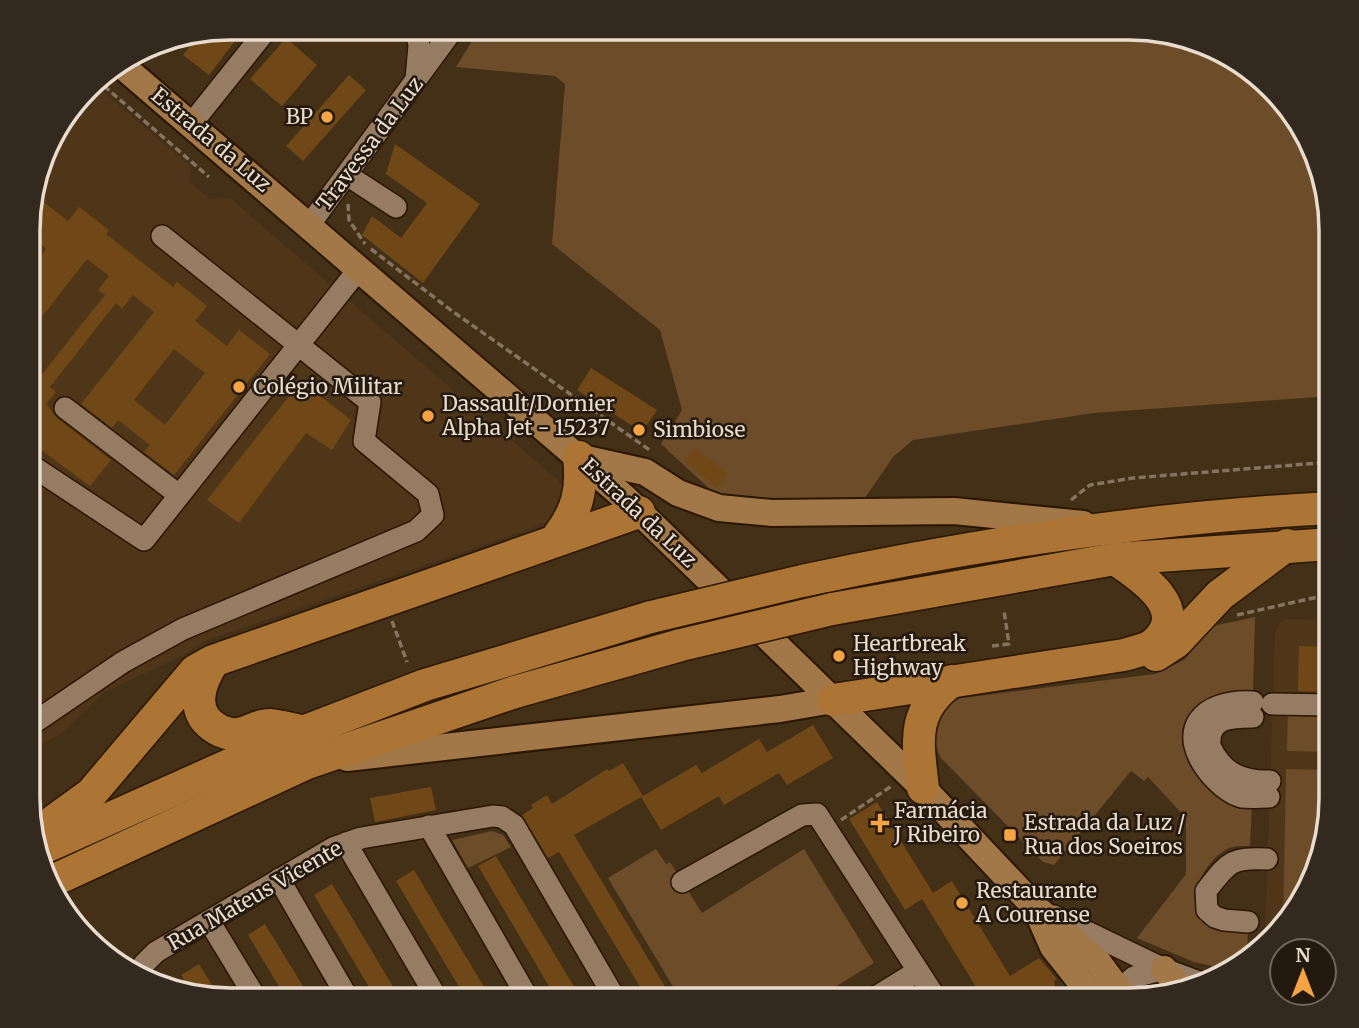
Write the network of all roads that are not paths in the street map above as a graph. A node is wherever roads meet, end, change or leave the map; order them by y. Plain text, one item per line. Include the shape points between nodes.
1 (258, 41) edge
2 (418, 41) edge
3 (445, 41) edge
4 (128, 70) edge
5 (414, 84) junction
6 (192, 123) junction
7 (353, 180) junction
8 (396, 207) dead end
9 (310, 224) junction
10 (162, 236) dead end
11 (358, 270) junction
12 (298, 344) junction
13 (65, 408) dead end
14 (579, 457) junction
15 (40, 472) edge
16 (179, 495) junction
17 (1319, 509) edge
18 (639, 512) junction
19 (1126, 528) junction
20 (557, 538) junction
21 (1318, 544) edge
22 (1287, 545) junction
23 (1115, 559) junction
24 (1124, 655) junction
25 (214, 661) junction
26 (952, 681) junction
27 (833, 700) junction
28 (1318, 706) edge
29 (41, 718) edge
30 (303, 732) junction
31 (307, 763) junction
32 (916, 781) junction
33 (1270, 789) dead end
34 (429, 826) junction
35 (44, 834) edge
36 (345, 843) junction
37 (47, 846) edge
38 (1267, 859) dead end
39 (58, 878) edge
40 (279, 880) junction
41 (682, 882) dead end
42 (1035, 907) junction
43 (209, 921) junction
44 (1248, 922) dead end
45 (145, 967) edge
46 (918, 971) junction
47 (1172, 979) edge
48 (249, 987) edge
49 (341, 987) edge
50 (430, 987) edge
51 (521, 987) edge
52 (609, 987) edge
53 (891, 988) edge
54 (929, 988) edge
55 (1108, 988) edge
56 (1122, 988) edge

1 - 6 street
2 - 5 street via 419,70
3 - 5 street, Travessa da Luz
4 - 6 main road, Estrada da Luz
5 - 7 street, Travessa da Luz
6 - 9 main road, Estrada da Luz
7 - 8 street
7 - 9 street, Travessa da Luz
9 - 11 main road, Estrada da Luz
10 - 12 street
11 - 12 street
11 - 14 main road, Estrada da Luz
12 - 16 street
12 - 29 street via 370,402 364,441 428,494 433,514 416,531 183,629 123,662
13 - 16 street
14 - 18 main road, Estrada da Luz
14 - 19 main road via 645,472 678,493 719,508 772,513 954,511
14 - 20 highway via 579,501
15 - 16 street via 144,540
17 - 19 highway
18 - 20 highway
18 - 27 main road, Estrada da Luz
19 - 30 highway, bridge via 995,544 802,581 651,617 425,685
20 - 25 highway
21 - 22 highway
22 - 23 highway
22 - 24 highway via 1220,595 1167,650 1147,657
23 - 24 highway via 1146,579 1162,597 1168,616 1165,631 1153,645
23 - 31 highway, bridge via 832,609 681,645 515,692
24 - 26 highway
25 - 30 highway via 199,693 207,723 236,734 266,725
25 - 35 highway via 195,671 91,794 55,820
26 - 27 highway
26 - 32 highway via 929,701 921,717
27 - 31 main road
27 - 32 main road, Estrada da Luz
28 - 33 street via 1259,708 1227,717 1211,732 1210,746 1235,777
30 - 37 highway
31 - 39 highway
32 - 42 main road, Estrada da Luz
34 - 36 street, Rua Mateus Vicente
34 - 51 street
34 - 52 street, Rua Mateus Vicente via 493,816 509,820
36 - 40 street, Rua Mateus Vicente
36 - 50 street
38 - 44 street via 1229,862 1206,891 1207,909 1214,917
40 - 43 street, Rua Mateus Vicente
40 - 49 street
41 - 46 street via 802,814 817,814
42 - 47 street
42 - 55 main road, Estrada da Luz via 1098,962
43 - 45 street, Rua Mateus Vicente via 149,957
43 - 48 street
46 - 53 street
46 - 54 street
47 - 56 street via 1135,977

